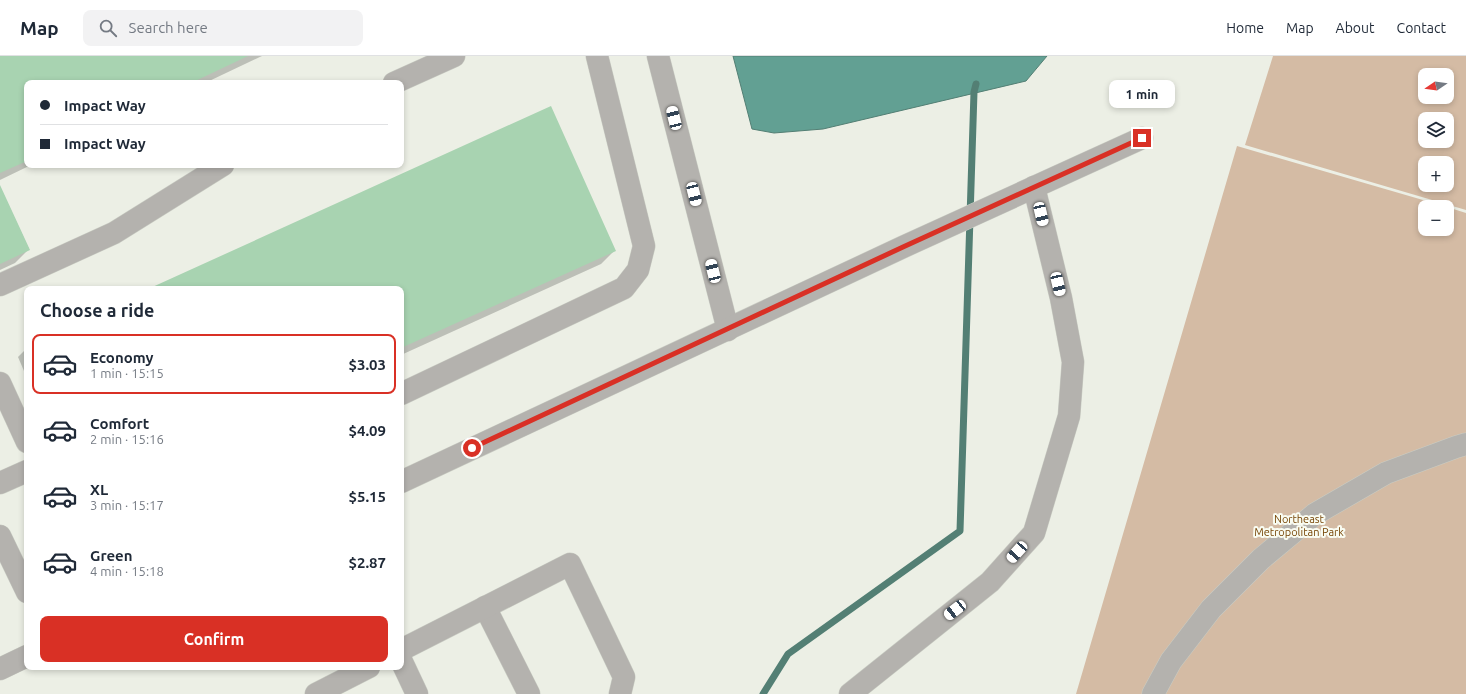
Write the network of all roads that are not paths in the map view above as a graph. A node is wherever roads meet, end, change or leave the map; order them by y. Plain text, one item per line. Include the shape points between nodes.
1 (454, 56) edge
2 (597, 56) edge
3 (658, 56) edge
4 (401, 80) edge
5 (1142, 138) dead end
6 (218, 168) edge
7 (1034, 187) junction
8 (0, 285) edge
9 (728, 330) junction
10 (0, 383) edge
11 (404, 393) edge
12 (24, 435) edge
13 (1466, 444) edge
14 (24, 472) edge
15 (404, 481) edge
16 (0, 483) edge
17 (0, 536) edge
18 (24, 586) edge
19 (485, 607) junction
20 (404, 648) edge
21 (24, 657) edge
22 (404, 666) edge
23 (0, 669) edge
24 (363, 670) edge
25 (323, 692) edge
26 (417, 694) edge
27 (529, 694) edge
28 (620, 694) edge
29 (850, 694) edge
30 (1153, 694) edge

1 - 4 street
2 - 11 street via 644,246 638,270 624,288
3 - 9 street
5 - 7 street
6 - 8 street via 114,233
7 - 9 street
7 - 29 street via 1061,298 1073,362 1069,416 1034,533 990,582
9 - 15 street
10 - 12 street
13 - 30 street via 1386,473 1315,514 1262,559 1211,609 1170,661
14 - 16 street
17 - 18 street
19 - 20 street
19 - 27 street
19 - 28 street via 570,564 624,677
21 - 23 street
22 - 26 street
24 - 25 street

